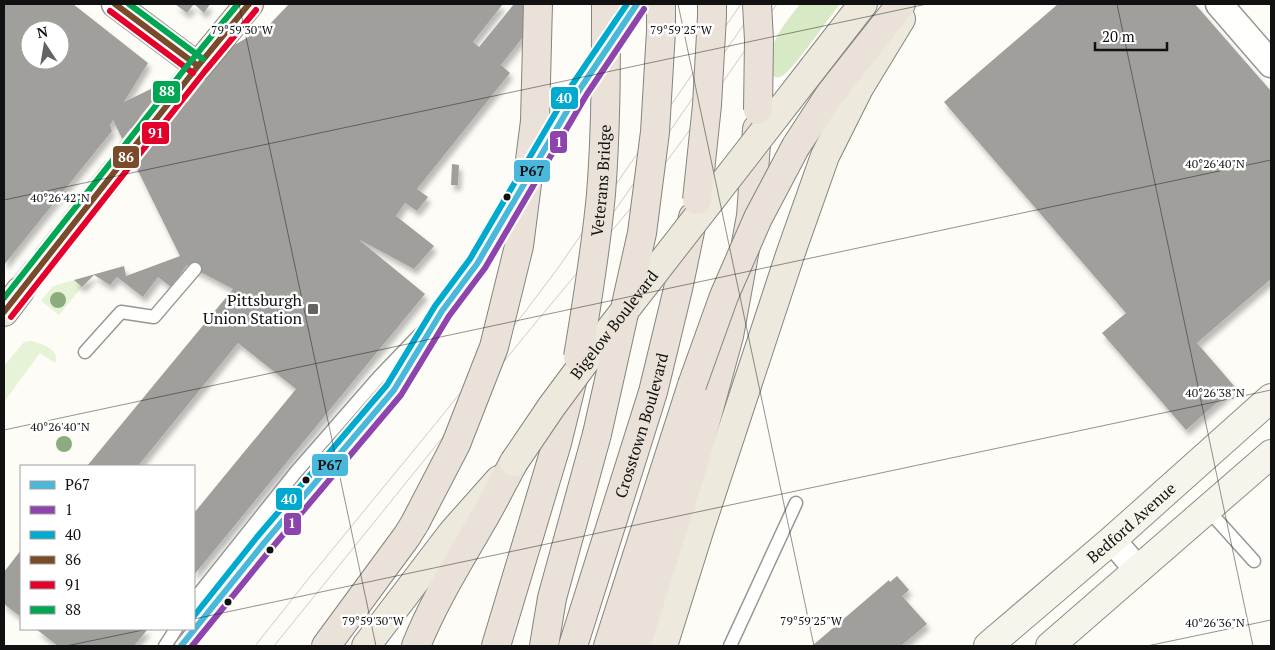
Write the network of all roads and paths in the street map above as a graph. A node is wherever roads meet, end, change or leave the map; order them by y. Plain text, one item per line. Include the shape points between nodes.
1 (115, 4) edge
2 (249, 4) edge
3 (538, 4) edge
4 (606, 4) edge
5 (638, 4) edge
6 (661, 4) edge
7 (712, 4) edge
8 (757, 4) edge
9 (863, 4) edge
10 (901, 4) edge
11 (911, 4) edge
12 (1219, 4) edge
13 (1271, 64) edge
14 (198, 66) joint
15 (196, 269) dead end
16 (442, 311) junction
17 (85, 352) dead end
18 (1271, 398) edge
19 (1271, 454) edge
20 (514, 462) junction
21 (796, 503) dead end
22 (1208, 510) junction
23 (1112, 540) junction
24 (1254, 561) dead end
25 (1138, 570) junction
26 (195, 599) edge
27 (195, 629) edge
28 (175, 630) edge
29 (194, 630) edge
30 (165, 646) edge
31 (181, 646) edge
32 (326, 646) edge
33 (366, 646) edge
34 (416, 646) edge
35 (496, 646) edge
36 (544, 646) edge
37 (572, 646) edge
38 (608, 646) edge
39 (636, 646) edge
40 (662, 646) edge
41 (730, 646) edge
42 (988, 646) edge
43 (1050, 646) edge

1 - 14 street
2 - 14 main road
3 - 32 highway, bridge via 535,122 519,246 494,347 456,444 415,523
4 - 35 highway, Veterans Bridge, bridge via 601,195 578,357
5 - 16 lane via 580,89 476,264
6 - 36 highway, bridge via 655,132 642,233 597,434 552,598
7 - 37 highway, Crosstown Boulevard, bridge via 708,105 697,200 678,290 654,392
8 - 39 highway, bridge via 758,110 751,216 729,336 696,456
9 - 20 main road, Bigelow Boulevard, bridge via 593,351
10 - 38 highway, bridge via 830,94 796,146 758,218 724,296 692,385
11 - 40 main road via 859,88 825,156
12 - 13 street
15 - 17 lane via 154,316 121,312
16 - 26 lane via 296,472
16 - 27 lane via 394,390
18 - 23 street, Bedford Avenue
19 - 22 street
20 - 33 main road, Bigelow Boulevard via 452,533
20 - 34 highway via 447,581
21 - 41 lane
22 - 24 lane
22 - 25 street
23 - 25 street
23 - 42 street, Bedford Avenue
25 - 43 street
28 - 30 lane
29 - 31 lane

